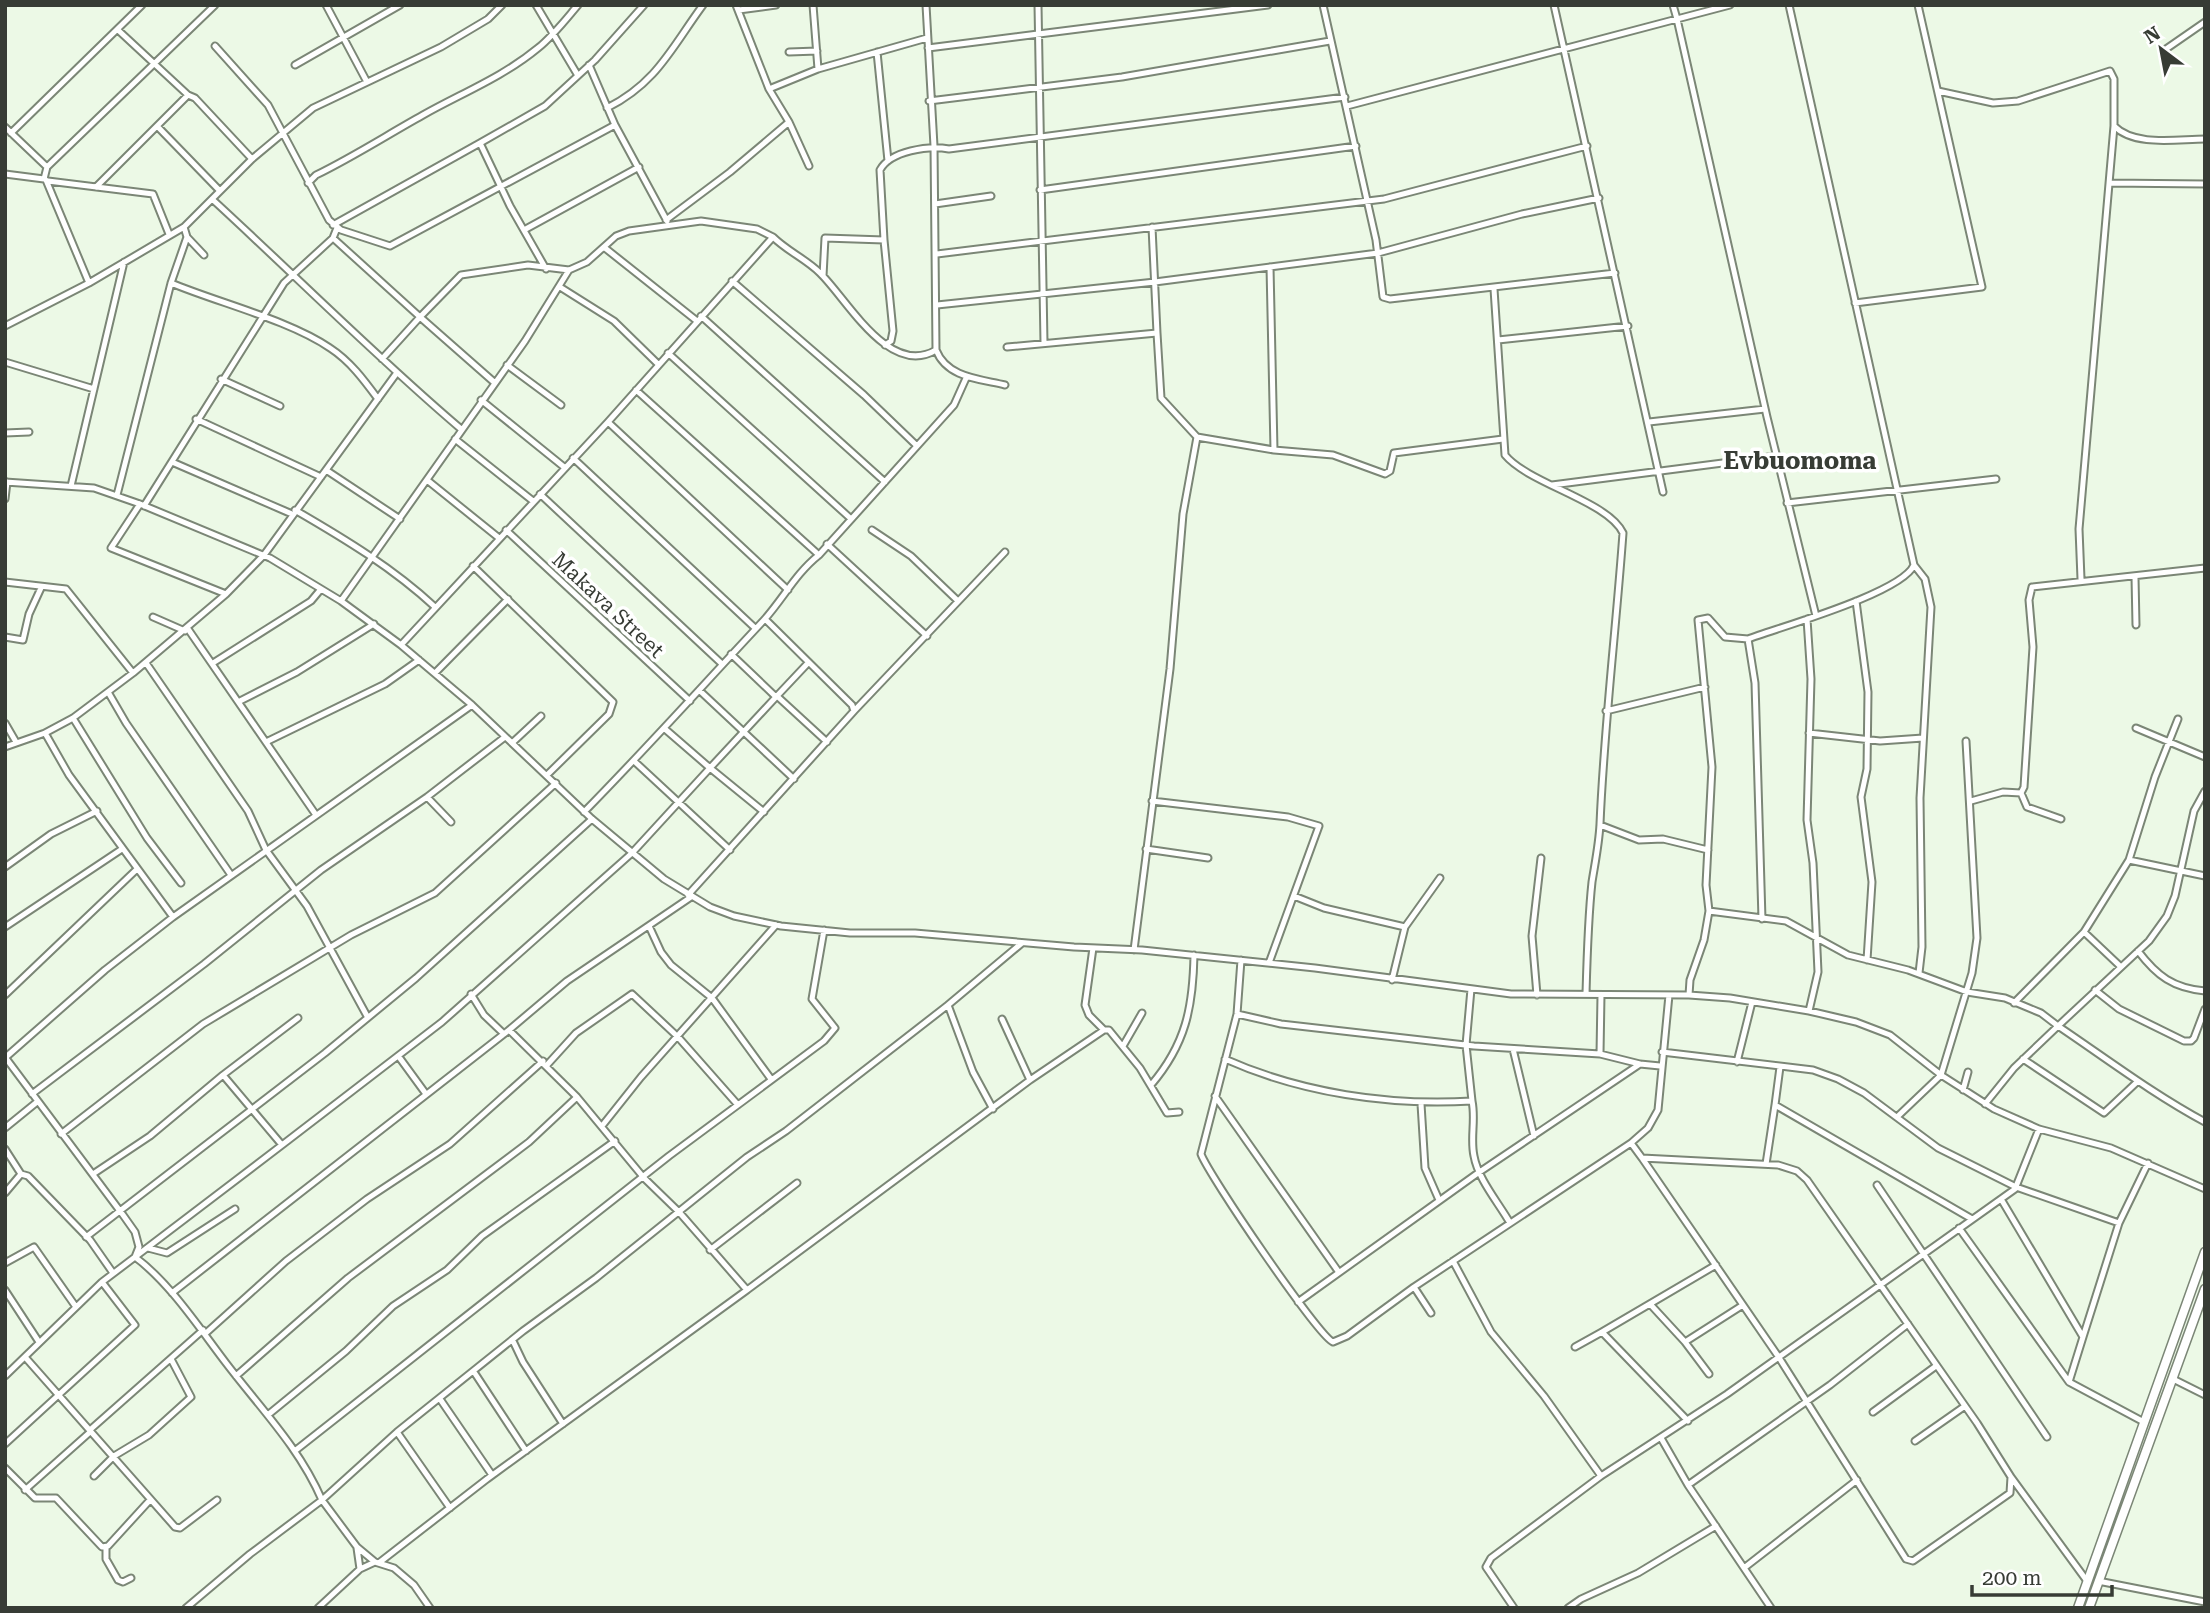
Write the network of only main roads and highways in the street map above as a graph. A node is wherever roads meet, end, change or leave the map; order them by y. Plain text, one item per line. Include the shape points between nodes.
1 (2205, 1252) edge
2 (2205, 1289) edge
3 (2139, 1434) junction
4 (2151, 1438) junction
5 (2078, 1608) edge
6 (2089, 1608) edge

1 - 3 highway
2 - 4 highway
3 - 4 highway
3 - 5 highway
4 - 6 highway

